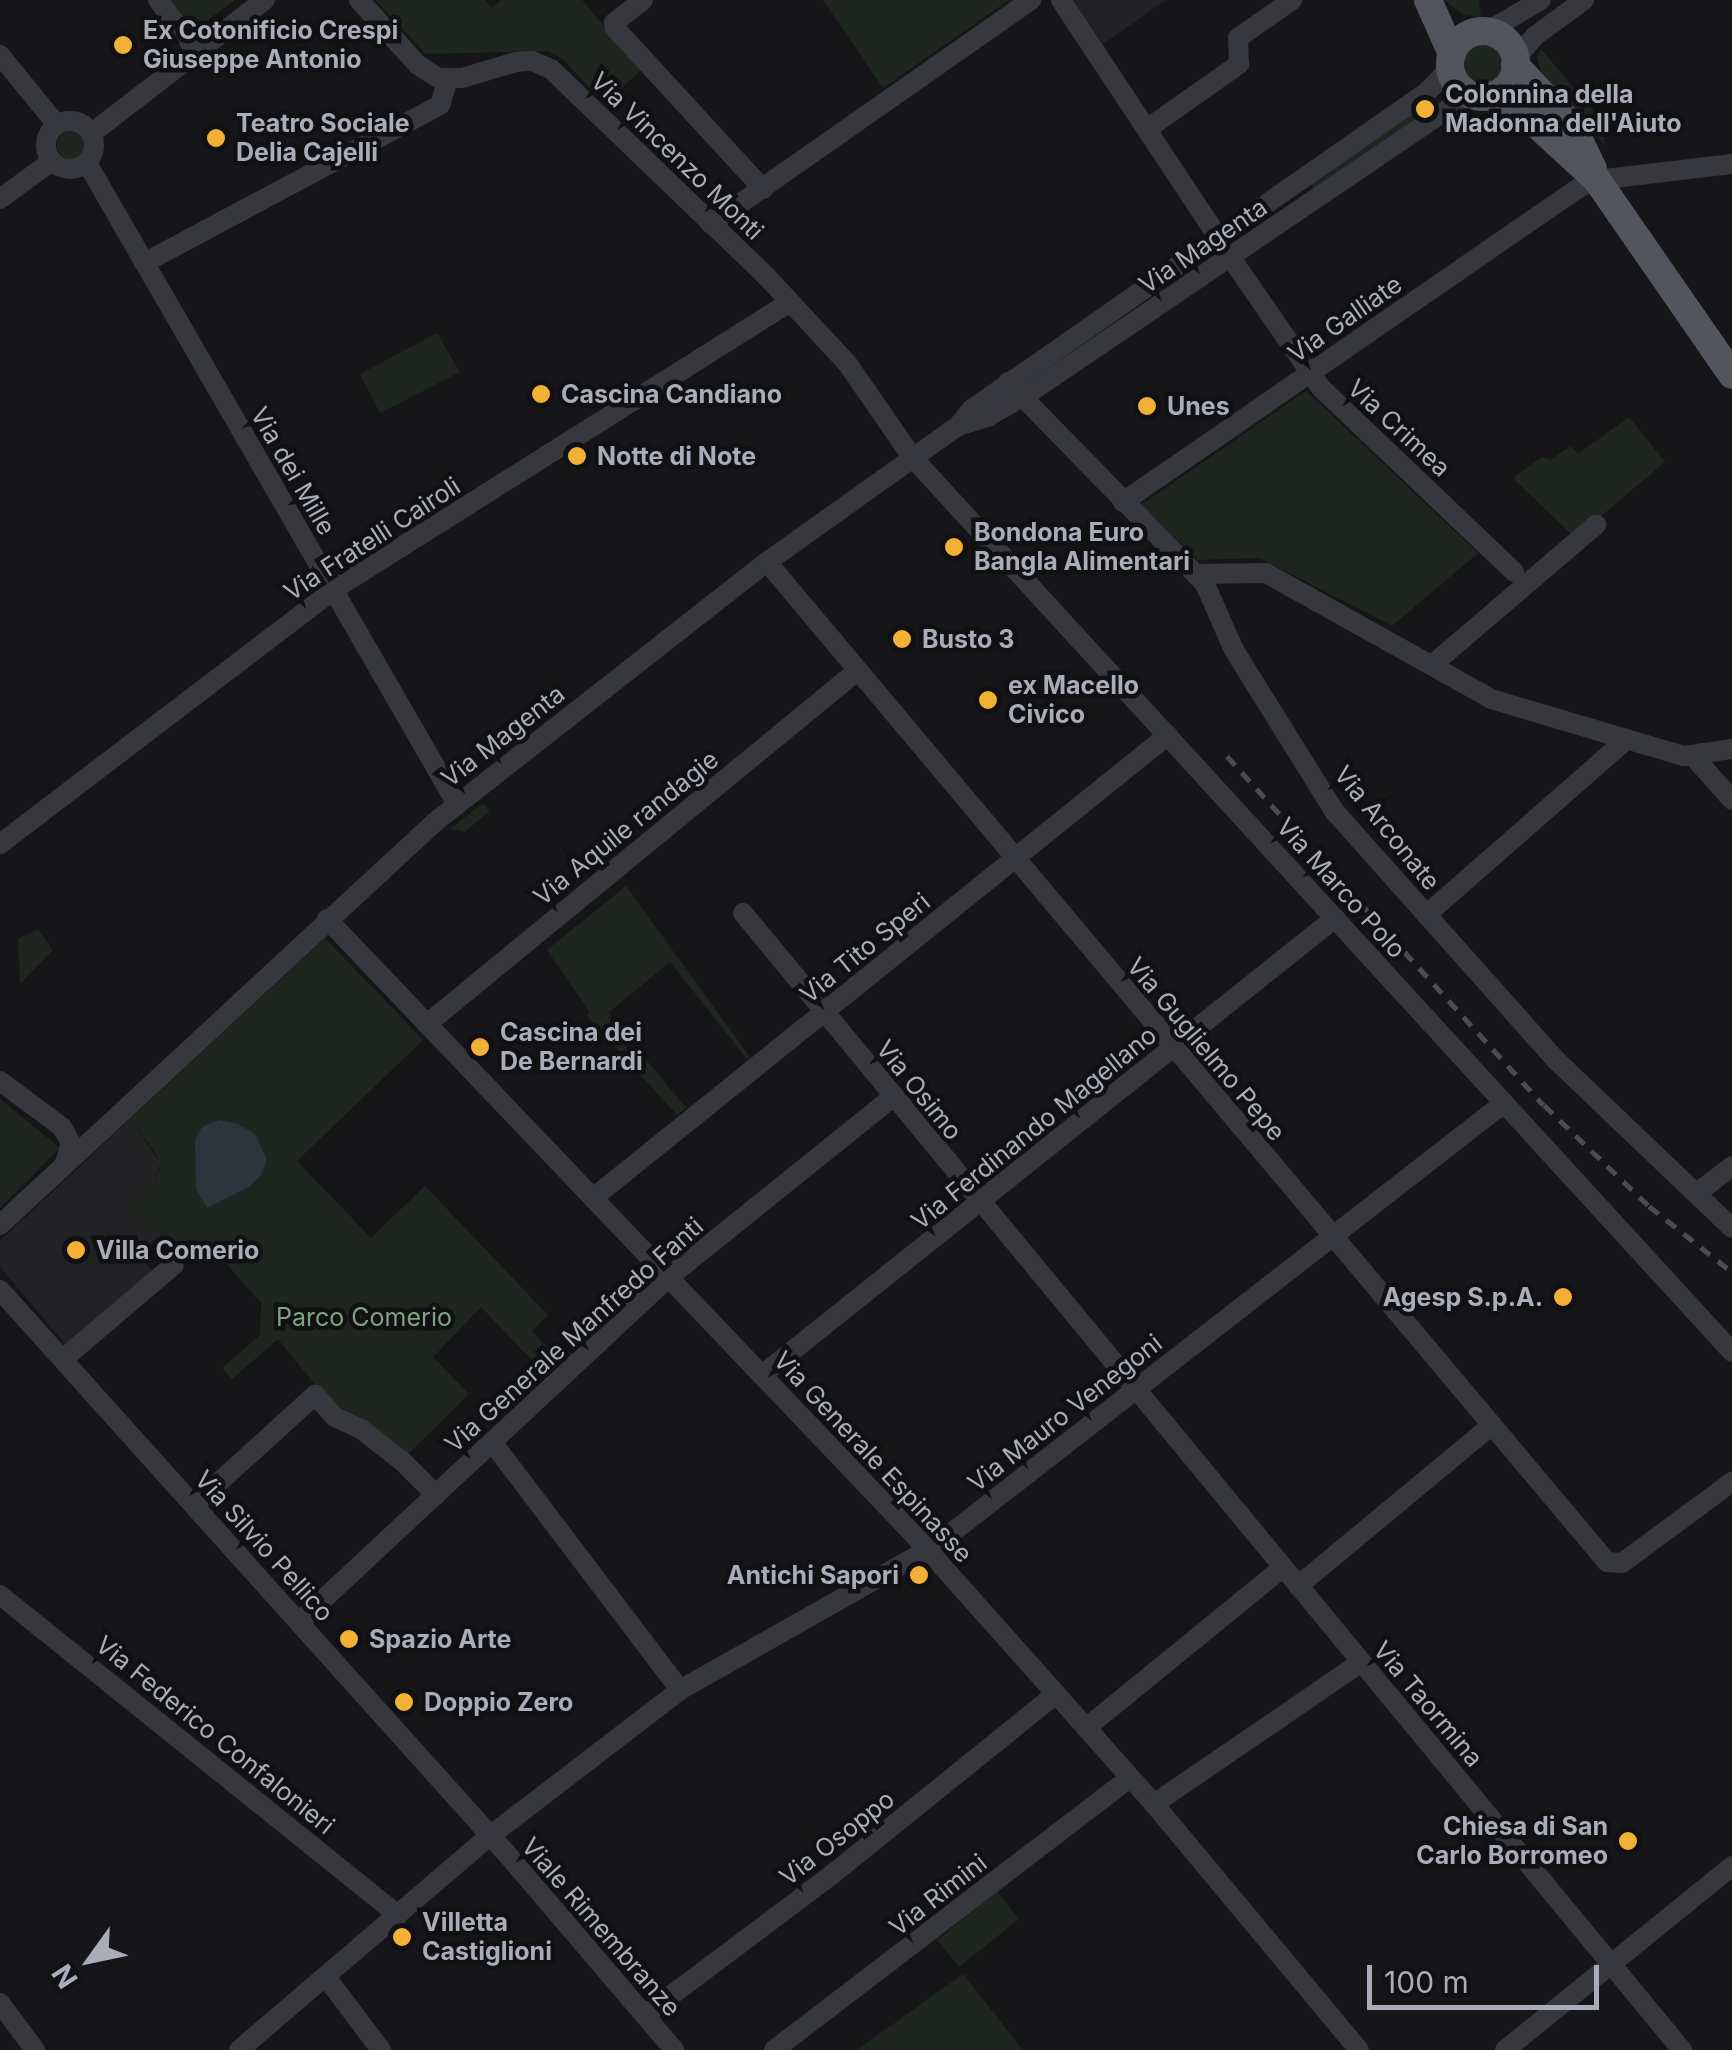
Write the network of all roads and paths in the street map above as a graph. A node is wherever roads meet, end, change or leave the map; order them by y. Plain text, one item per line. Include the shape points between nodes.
1 (158, 0) edge
2 (266, 0) edge
3 (359, 0) edge
4 (643, 0) edge
5 (1031, 0) edge
6 (1061, 0) edge
7 (1292, 0) edge
8 (1430, 0) edge
9 (1542, 0) edge
10 (1584, 0) edge
11 (1482, 32) junction
12 (197, 52) junction
13 (0, 55) edge
14 (1451, 61) junction
15 (1515, 62) junction
16 (448, 79) junction
17 (1482, 95) junction
18 (57, 125) junction
19 (1146, 129) junction
20 (92, 134) junction
21 (52, 160) junction
22 (87, 162) junction
23 (1732, 164) edge
24 (1597, 180) junction
25 (763, 188) junction
26 (0, 199) edge
27 (711, 224) junction
28 (1218, 237) junction
29 (1231, 258) junction
30 (144, 263) junction
31 (790, 302) junction
32 (1310, 374) junction
33 (1732, 375) edge
34 (1014, 390) junction
35 (912, 457) junction
36 (1123, 502) junction
37 (1596, 525) dead end
38 (767, 562) junction
39 (1514, 572) dead end
40 (1196, 574) junction
41 (333, 590) junction
42 (1432, 666) junction
43 (857, 671) junction
44 (1168, 736) junction
45 (1627, 739) junction
46 (1732, 749) edge
47 (1694, 756) junction
48 (1732, 800) edge
49 (457, 804) junction
50 (0, 844) edge
51 (1015, 860) junction
52 (742, 913) dead end
53 (1426, 915) junction
54 (1335, 918) junction
55 (327, 920) junction
56 (824, 1013) junction
57 (427, 1024) junction
58 (1174, 1048) junction
59 (2, 1077) edge
60 (893, 1097) junction
61 (1504, 1103) junction
62 (110, 1122) junction
63 (62, 1127) junction
64 (64, 1166) junction
65 (1732, 1166) edge
66 (1697, 1193) junction
67 (593, 1198) junction
68 (980, 1203) junction
69 (0, 1225) edge
70 (1732, 1228) edge
71 (1333, 1237) junction
72 (174, 1265) dead end
73 (668, 1277) junction
74 (0, 1290) edge
75 (1732, 1352) edge
76 (63, 1359) junction
77 (762, 1374) junction
78 (1135, 1391) junction
79 (1491, 1426) junction
80 (492, 1442) junction
81 (1732, 1482) edge
82 (436, 1494) junction
83 (194, 1505) junction
84 (928, 1550) junction
85 (1282, 1568) junction
86 (1298, 1586) junction
87 (0, 1595) edge
88 (299, 1622) junction
89 (1361, 1662) junction
90 (680, 1690) junction
91 (1056, 1694) junction
92 (1086, 1728) junction
93 (1130, 1778) junction
94 (1154, 1804) junction
95 (490, 1836) junction
96 (1732, 1866) edge
97 (398, 1915) junction
98 (1611, 1964) junction
99 (326, 1977) junction
100 (0, 2003) edge
101 (645, 2015) junction
102 (35, 2050) edge
103 (239, 2050) edge
104 (381, 2050) edge
105 (674, 2050) edge
106 (774, 2050) edge
107 (1359, 2050) edge
108 (1505, 2050) edge
109 (1682, 2050) edge

1 - 12 street
2 - 12 street
3 - 16 street via 424,70
4 - 25 street via 614,23
5 - 25 street
6 - 19 street
7 - 19 street via 1238,38 1239,64
8 - 11 main road
8 - 14 main road
9 - 11 street
10 - 15 street via 1535,36
11 - 14 main road via 1460,40
11 - 15 main road via 1505,40
12 - 20 street
13 - 18 street
14 - 17 main road via 1458,85
14 - 28 street, Via Magenta via 1427,92
15 - 17 main road via 1511,81
15 - 24 main road via 1573,127
16 - 27 street, Via Vincenzo Monti via 516,62 546,64
16 - 30 street via 440,105
17 - 24 main road via 1536,126
17 - 29 street, Via Magenta
18 - 20 street via 74,121
18 - 21 street via 46,145
19 - 28 street
20 - 22 street
21 - 22 street via 68,169
21 - 26 street
22 - 30 street, Via dei Mille
23 - 24 street
24 - 32 street, Via Galliate
24 - 33 main road
25 - 27 street
27 - 31 street, Via Vincenzo Monti
28 - 34 street, Via Magenta
29 - 32 street, Via Crimea
29 - 34 street, Via Magenta
30 - 41 street, Via dei Mille
31 - 35 street, Via Vincenzo Monti via 847,363
31 - 41 street, Via Fratelli Cairoli
32 - 36 street, Via Galliate
32 - 39 street, Via Crimea
34 - 35 street, Via Magenta via 966,414
34 - 36 street, Via Arconate
35 - 38 street, Via Magenta
35 - 44 street, Via Marco Polo
36 - 40 street, Via Arconate
37 - 42 street
38 - 43 street, Via Guglielmo Pepe
38 - 49 street, Via Magenta
40 - 42 street via 1266,573
40 - 53 street, Via Arconate via 1237,655 1331,806
41 - 49 street, Via dei Mille
41 - 50 street, Via Fratelli Cairoli
42 - 45 street via 1491,699
43 - 51 street, Via Guglielmo Pepe
43 - 57 street, Via Aquile randagie
44 - 51 street, Via Tito Speri
44 - 54 street, Via Marco Polo
45 - 47 street
45 - 53 street
46 - 47 street
47 - 48 street
49 - 55 street, Via Magenta
51 - 56 street, Via Tito Speri
51 - 58 street, Via Guglielmo Pepe
52 - 56 street, Via Osimo
53 - 66 street, Via Arconate via 1553,1057
54 - 58 street, Via Ferdinando Magellano
54 - 61 street, Via Marco Polo
55 - 57 street, Via Generale Espinasse
55 - 62 street, Via Magenta
56 - 60 street, Via Osimo
56 - 67 street, Via Tito Speri
57 - 67 street, Via Generale Espinasse
58 - 68 street, Via Ferdinando Magellano
58 - 71 street, Via Guglielmo Pepe
59 - 63 street
60 - 68 street, Via Osimo
60 - 73 street, Via Generale Manfredo Fanti
61 - 71 street, Via Mauro Venegoni
61 - 75 street, Via Marco Polo
62 - 63 street via 83,1134
62 - 64 street, Via Magenta
63 - 64 street via 71,1143
64 - 69 street, Via Magenta
65 - 66 street
66 - 70 street, Via Arconate
67 - 73 street, Via Generale Espinasse
68 - 77 street, Via Ferdinando Magellano
68 - 78 street, Via Osimo
71 - 78 street, Via Mauro Venegoni
71 - 79 street, Via Guglielmo Pepe
72 - 76 street
73 - 77 street, Via Generale Espinasse
73 - 80 street, Via Generale Manfredo Fanti
74 - 76 street, Via Silvio Pellico
76 - 83 street, Via Silvio Pellico
77 - 84 street, Via Generale Espinasse
78 - 84 street, Via Mauro Venegoni
78 - 85 street, Via Taormina
79 - 81 street, Via Guglielmo Pepe via 1610,1564 1627,1560
79 - 86 street
80 - 82 street, Via Generale Manfredo Fanti
80 - 90 street
82 - 83 street via 315,1395
82 - 88 street, Via Generale Manfredo Fanti
83 - 88 street, Via Silvio Pellico
84 - 90 street, Via Mauro Venegoni
84 - 91 street, Via Generale Espinasse
85 - 86 street, Via Taormina
85 - 92 street
86 - 89 street, Via Taormina
87 - 97 street, Via Federico Confalonieri
88 - 95 street, Via Silvio Pellico
89 - 94 street
89 - 98 street, Via Taormina
90 - 95 street, Via Mauro Venegoni
91 - 92 street, Via Generale Espinasse
91 - 101 street, Via Osoppo via 834,1874
92 - 93 street, Via Generale Espinasse
93 - 94 street, Via Generale Espinasse
93 - 106 street, Via Rimini
94 - 107 street, Via Generale Espinasse
95 - 97 street, Via Mauro Venegoni
95 - 101 street, Viale Rimembranze
96 - 98 street
97 - 99 street, Via Mauro Venegoni
98 - 108 street
98 - 109 street, Via Taormina
99 - 103 street, Via Mauro Venegoni
99 - 104 street
100 - 102 street
101 - 105 street, Viale Rimembranze

